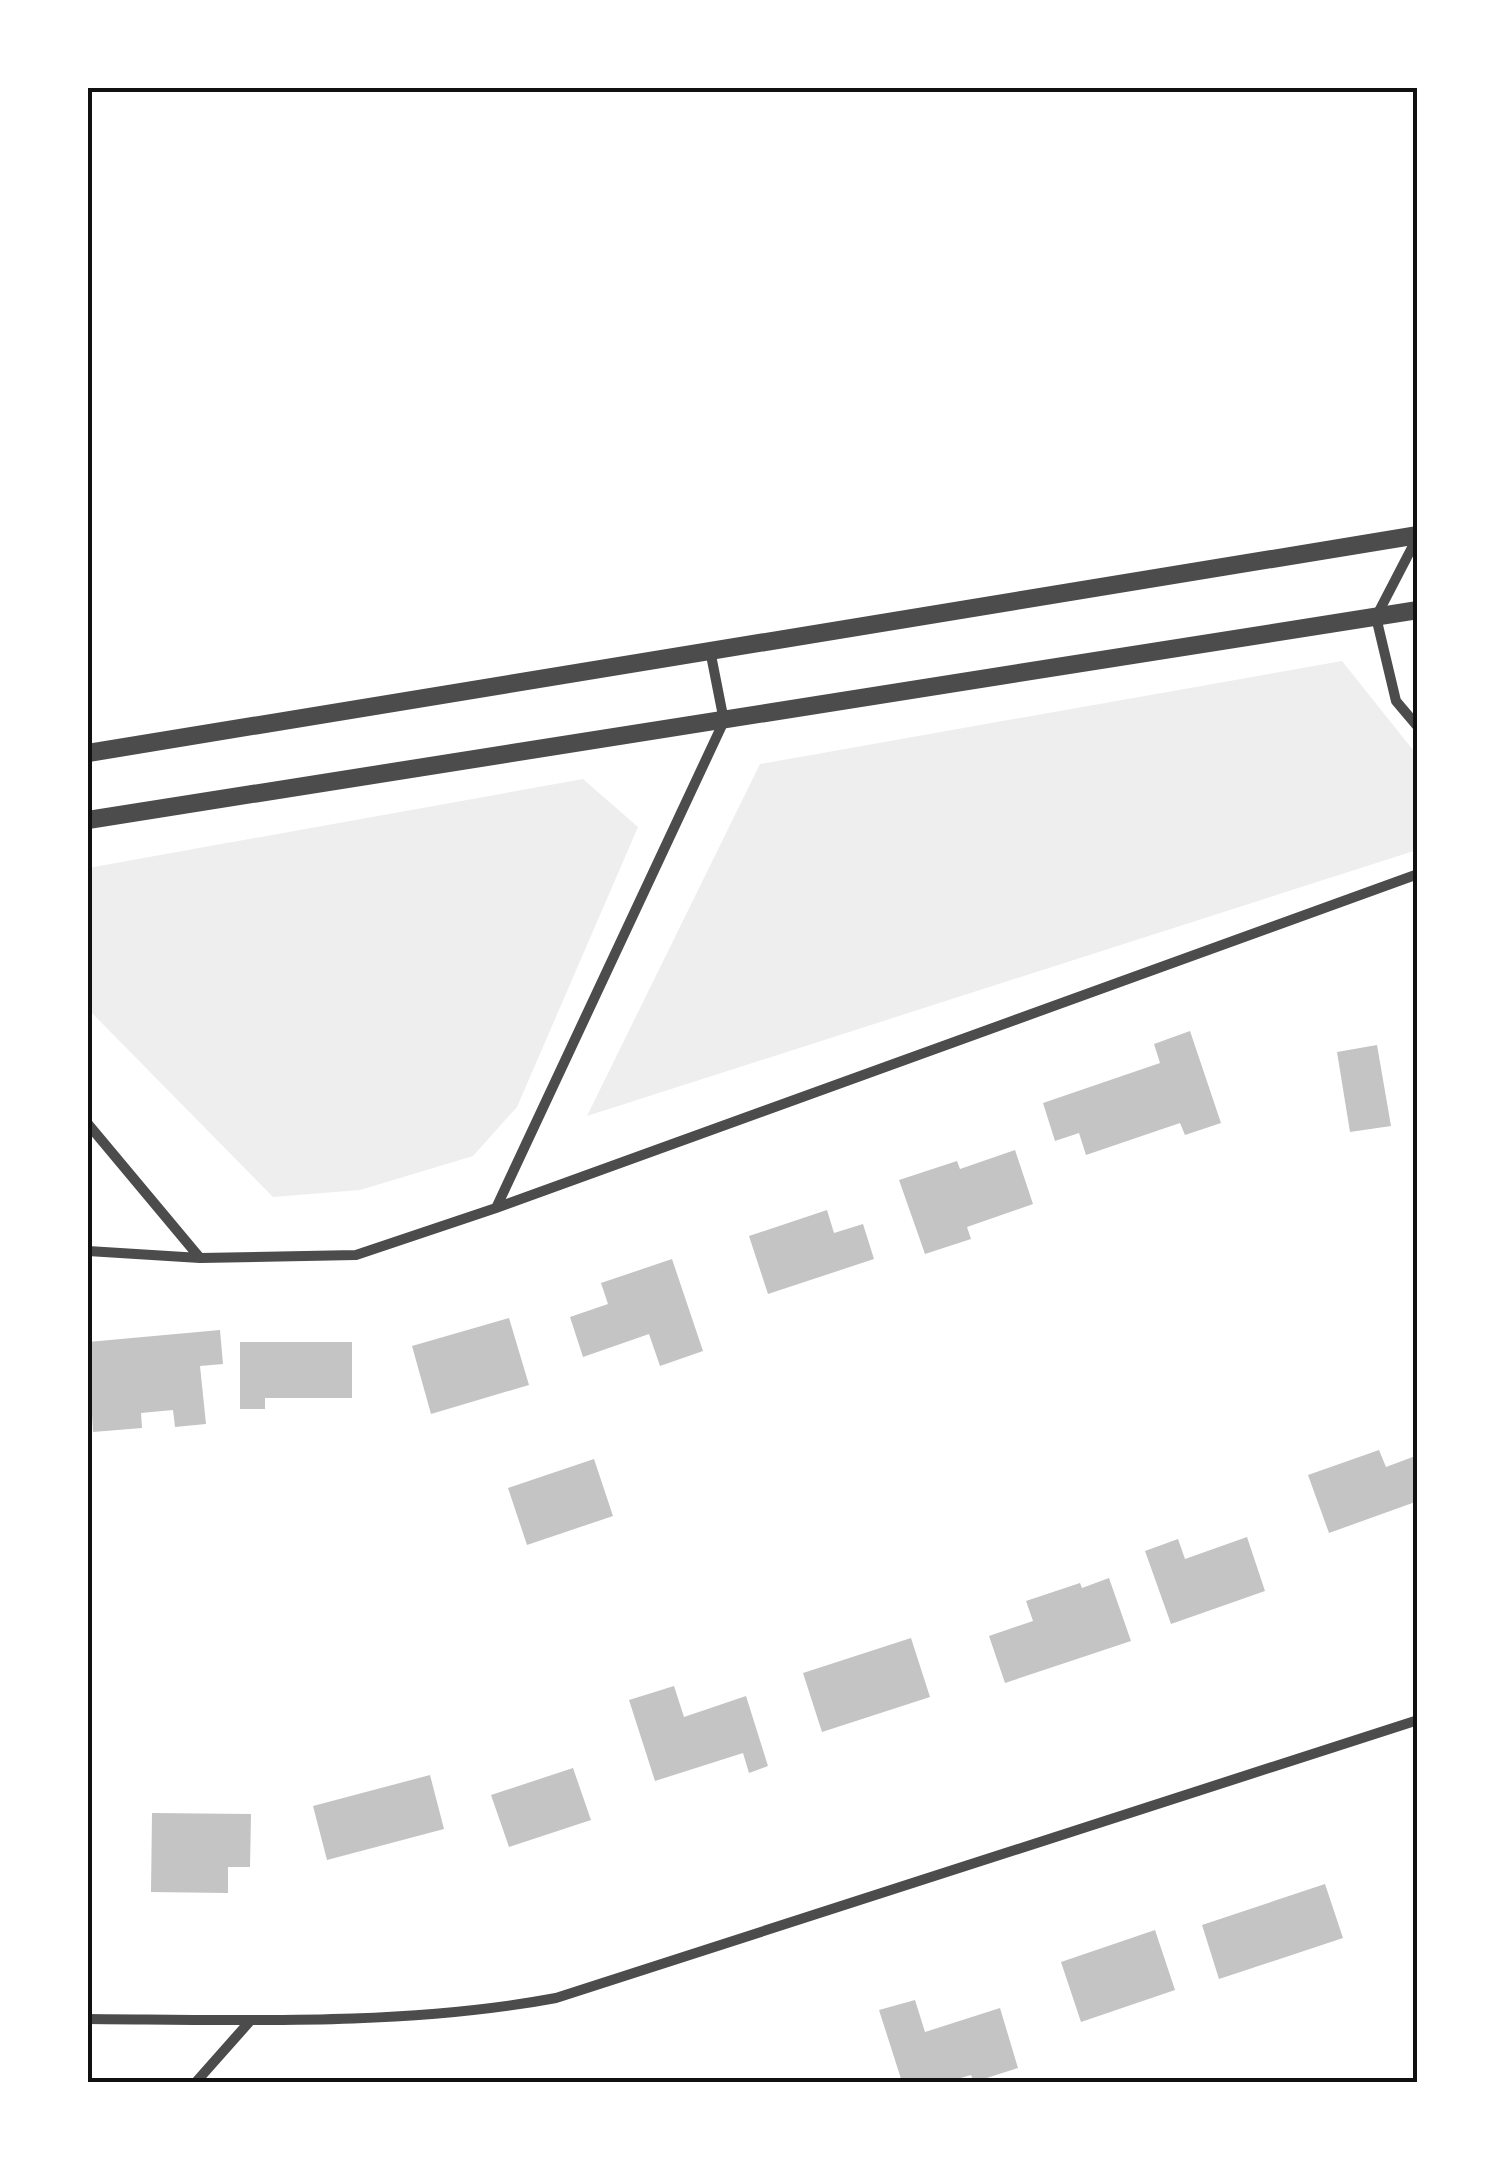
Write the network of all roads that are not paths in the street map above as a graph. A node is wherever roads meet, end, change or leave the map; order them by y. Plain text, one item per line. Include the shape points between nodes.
1 (1418, 536) edge
2 (1418, 610) edge
3 (1376, 617) junction
4 (709, 650) junction
5 (724, 721) junction
6 (1418, 727) edge
7 (88, 753) edge
8 (88, 820) edge
9 (1418, 874) edge
10 (88, 1124) edge
11 (496, 1208) junction
12 (88, 1251) edge
13 (200, 1258) junction
14 (1418, 1720) edge
15 (88, 2019) edge
16 (251, 2020) junction
17 (196, 2082) edge

1 - 3 street
1 - 4 street
2 - 3 street
3 - 5 street
3 - 6 street via 1396,700
4 - 5 street
4 - 7 street
5 - 8 street
5 - 11 street
9 - 11 street
10 - 13 street
11 - 13 street via 356,1255
12 - 13 street
14 - 16 street via 556,1998 488,2011
15 - 16 street
16 - 17 street

